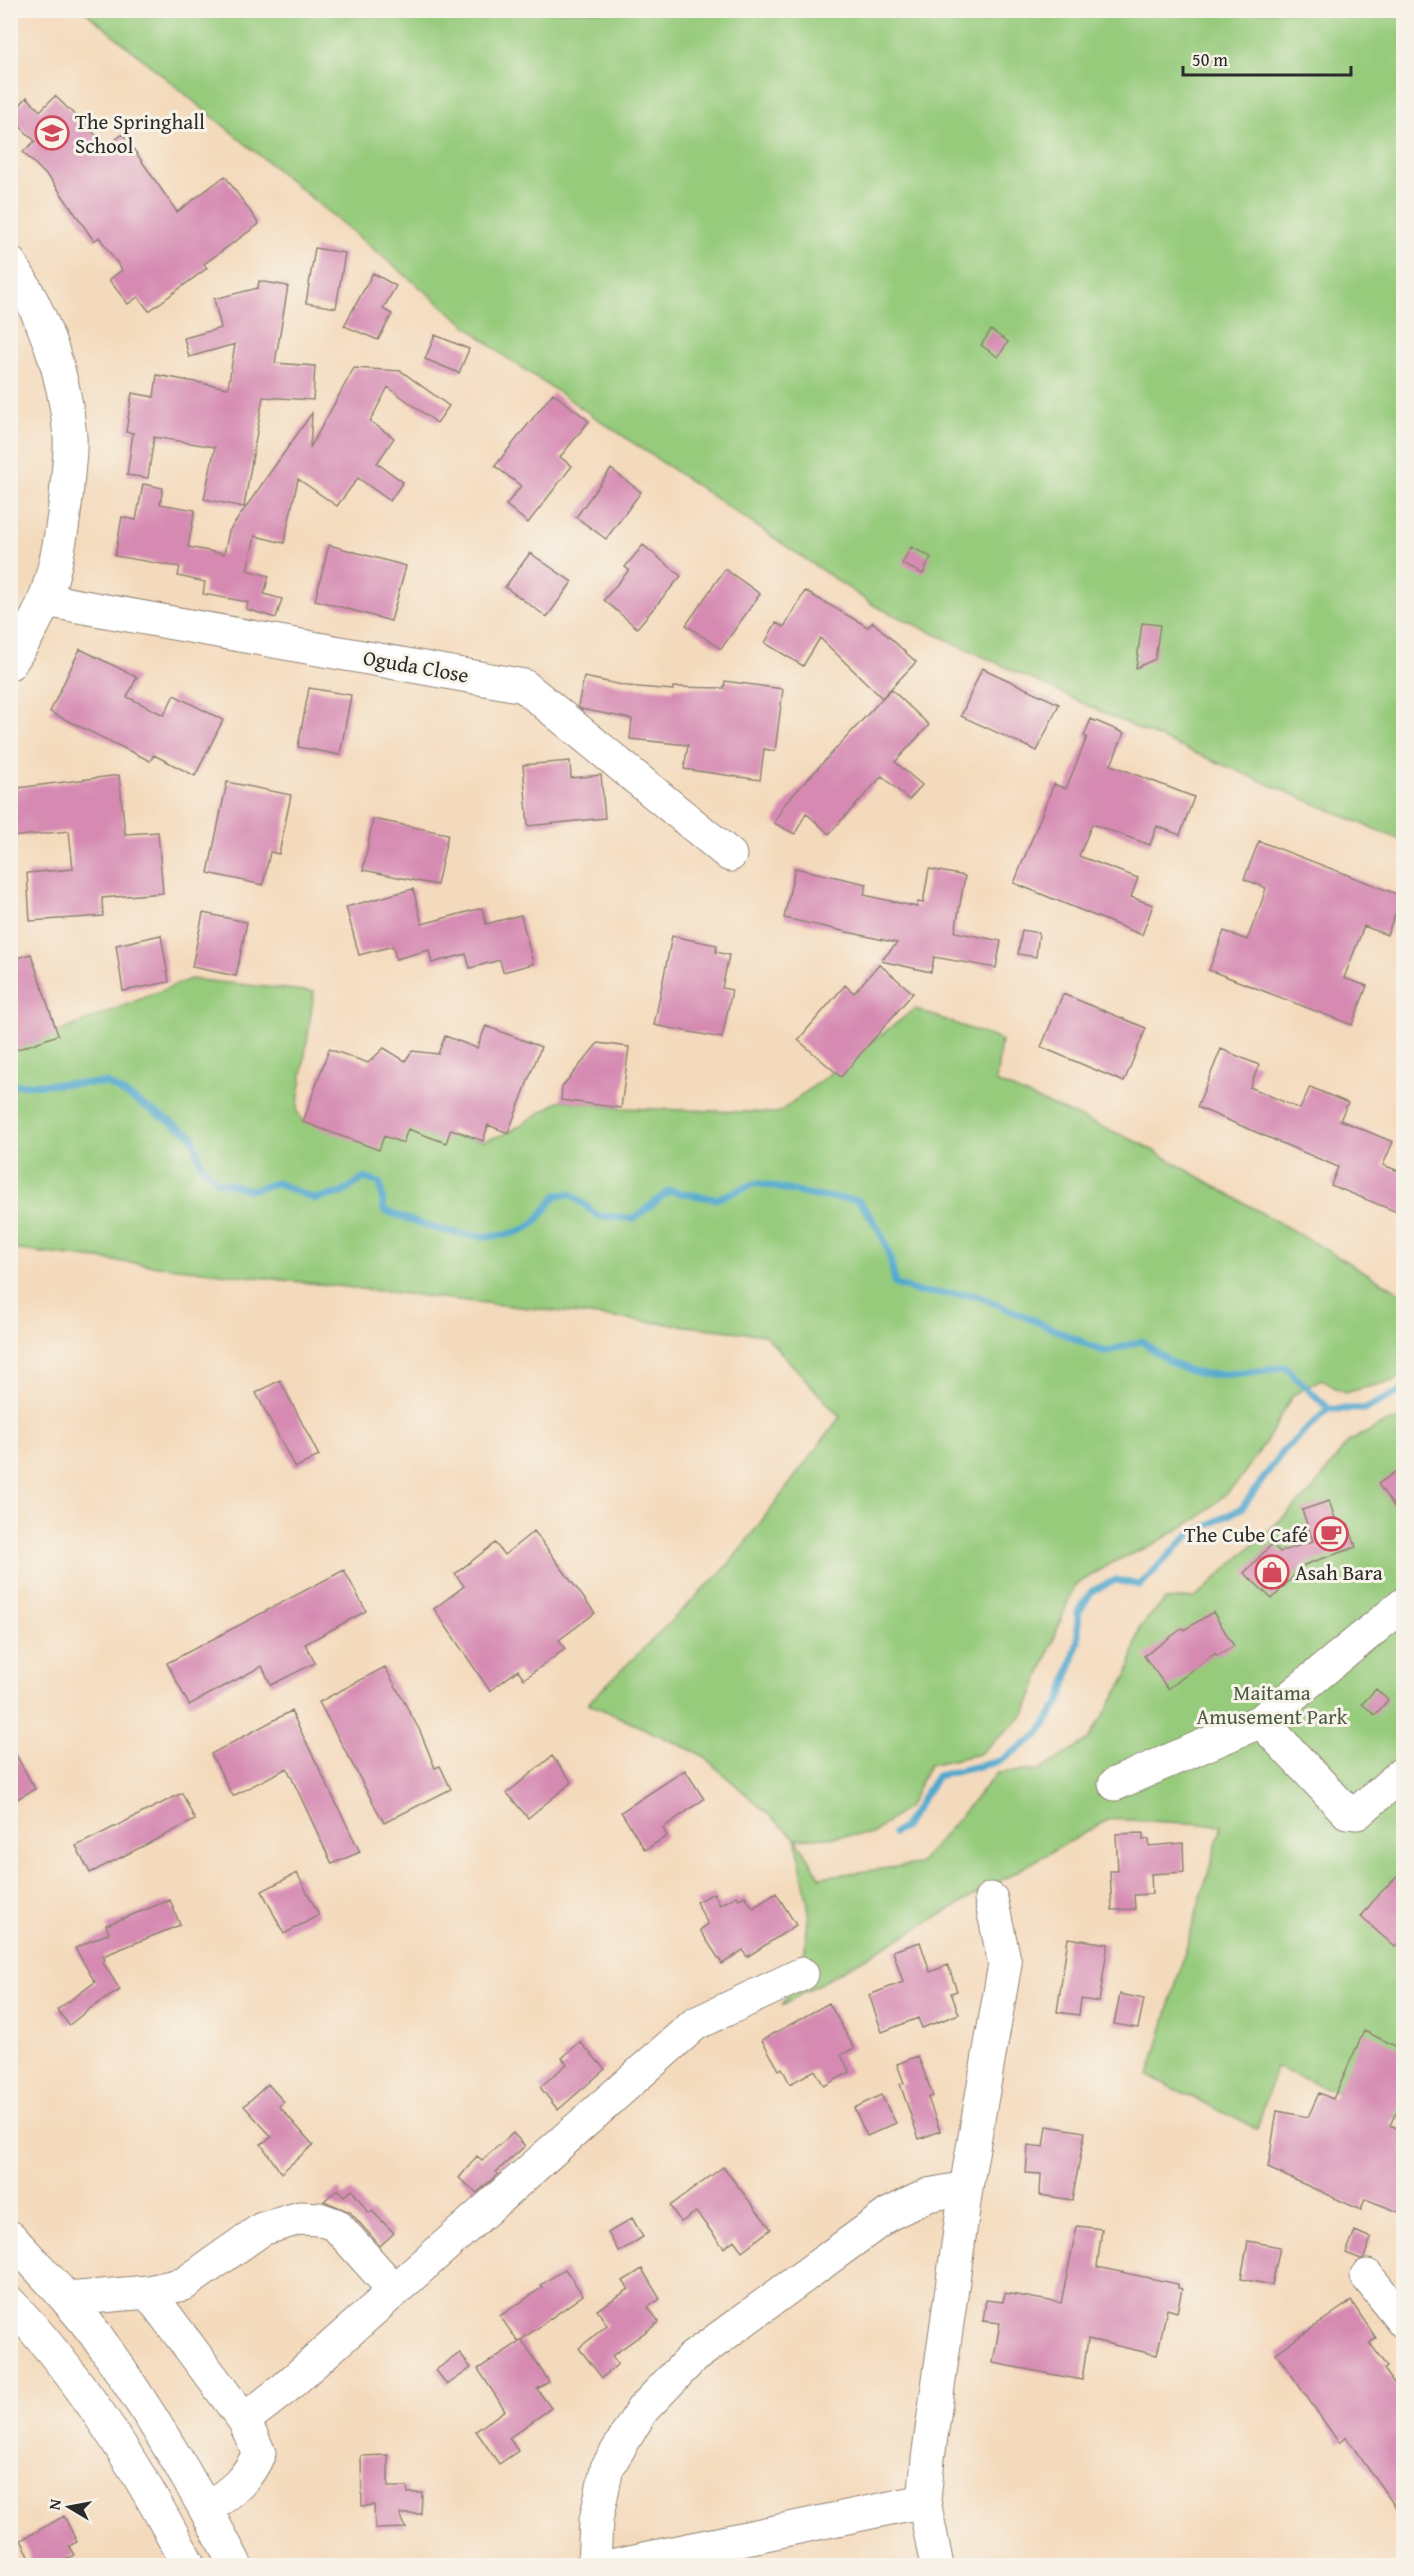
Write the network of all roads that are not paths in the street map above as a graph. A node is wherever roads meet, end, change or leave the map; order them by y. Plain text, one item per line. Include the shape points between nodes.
1 (10, 262) edge
2 (45, 600) junction
3 (10, 663) edge
4 (730, 855) dead end
5 (1404, 1604) edge
6 (1261, 1721) junction
7 (1404, 1772) edge
8 (1115, 1784) dead end
9 (991, 1899) dead end
10 (802, 1974) dead end
11 (966, 2188) junction
12 (10, 2237) edge
13 (1367, 2276) dead end
14 (395, 2291) junction
15 (148, 2292) junction
16 (67, 2299) junction
17 (10, 2302) edge
18 (1404, 2322) edge
19 (244, 2420) junction
20 (924, 2501) junction
21 (207, 2509) junction
22 (189, 2565) edge
23 (236, 2565) edge
24 (594, 2565) edge
25 (611, 2565) edge
26 (937, 2565) edge

1 - 2 street via 28,289 57,360 70,438 66,511
2 - 3 street
2 - 4 street, Oguda Close via 524,686
5 - 6 street
6 - 7 street via 1347,1812 1357,1813
6 - 8 street
9 - 11 street via 1005,1964
10 - 14 street via 695,2024
11 - 20 street
11 - 24 street via 928,2194 889,2214 692,2358 642,2410 607,2468 596,2520
12 - 16 street
13 - 18 street
14 - 15 street via 336,2225 300,2218 262,2229 184,2284
14 - 19 street
15 - 16 street
15 - 19 street
16 - 21 street via 97,2338
17 - 22 street via 75,2382 134,2465
19 - 21 street via 259,2453 240,2485
20 - 25 street
20 - 26 street
21 - 23 street

